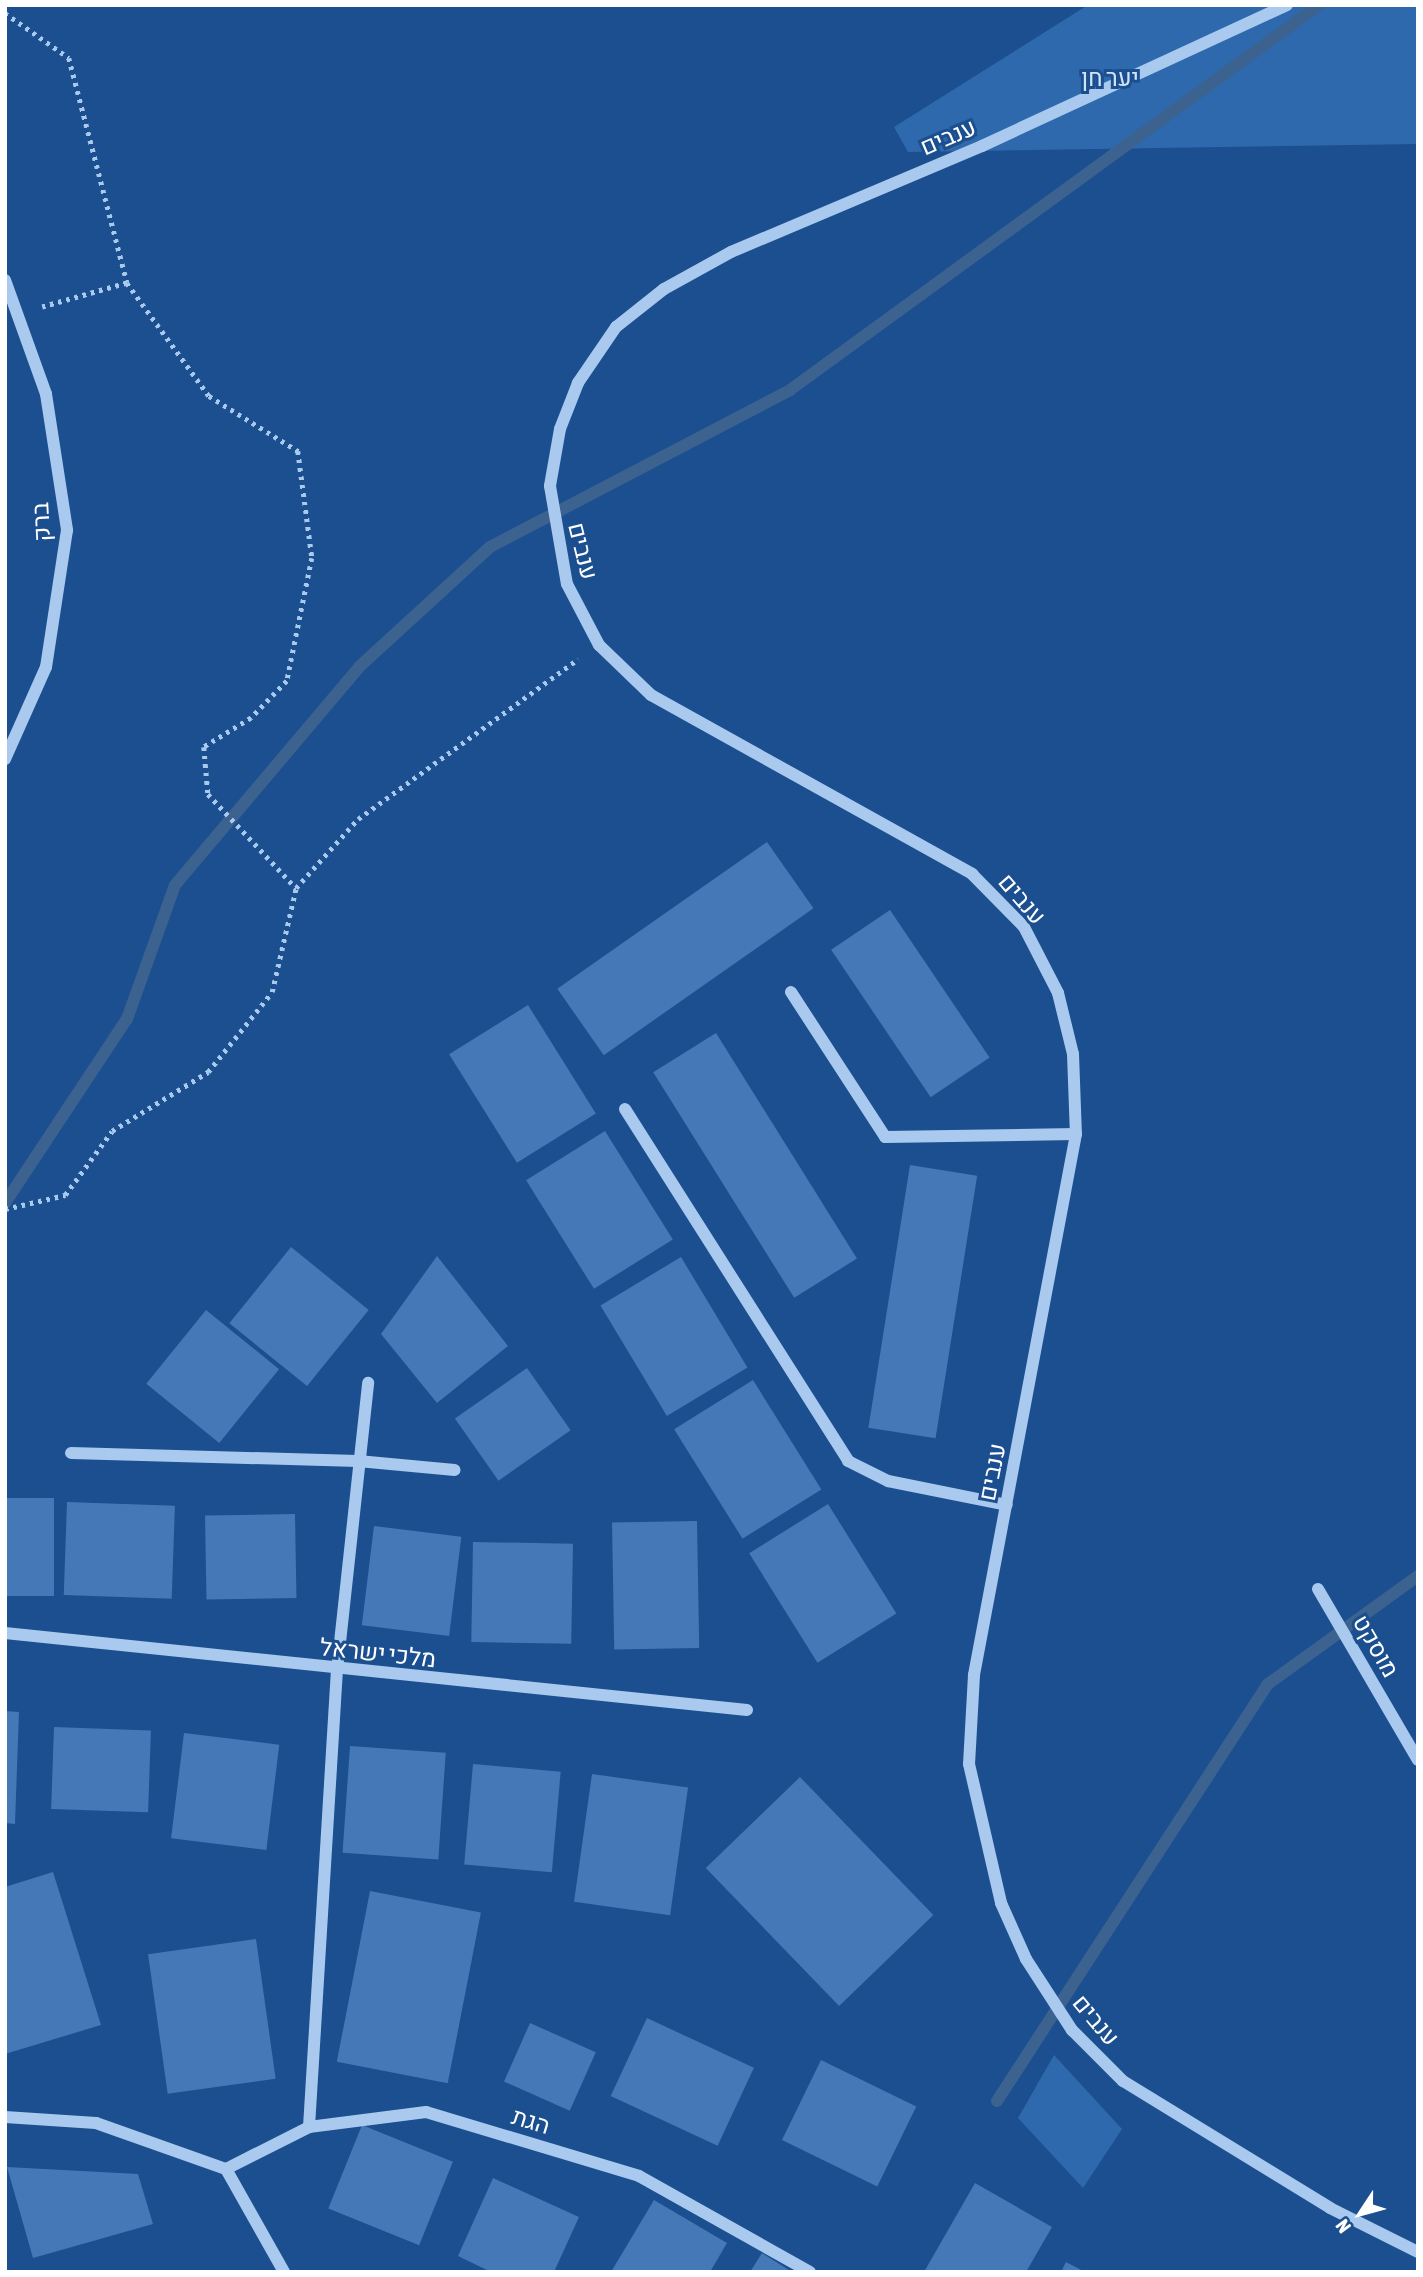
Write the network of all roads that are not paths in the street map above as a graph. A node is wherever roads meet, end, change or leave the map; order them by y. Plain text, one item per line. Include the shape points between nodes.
1 (1287, 5) edge
2 (5, 280) edge
3 (5, 759) edge
4 (791, 992) dead end
5 (625, 1109) dead end
6 (1076, 1134) junction
7 (368, 1383) dead end
8 (71, 1453) dead end
9 (358, 1461) junction
10 (455, 1470) dead end
11 (1007, 1505) junction
12 (1318, 1589) dead end
13 (5, 1633) edge
14 (337, 1670) junction
15 (747, 1710) dead end
16 (1418, 1760) edge
17 (5, 2118) edge
18 (309, 2127) junction
19 (226, 2169) junction
20 (1418, 2252) edge
21 (284, 2272) edge
22 (810, 2272) edge

1 - 6 street, ענבים via 982,146 731,252 664,289 616,327 578,383 560,429 550,486 567,584 599,645 651,695 972,874 1007,909 1024,927 1058,993 1073,1054
2 - 3 street, ברק via 46,394 67,530 46,667
4 - 6 street via 885,1137
5 - 11 street via 848,1461 888,1481
6 - 11 street, ענבים
7 - 9 street
8 - 9 street
9 - 10 street
9 - 14 street
11 - 20 street, ענבים via 974,1675 969,1764 1001,1903 1026,1959 1072,2030 1123,2081 1330,2208
12 - 16 street, מוסקט
13 - 14 street, מלכי ישראל
14 - 15 street, מלכי ישראל
14 - 18 street
17 - 19 street via 96,2123
18 - 19 street, הגת
18 - 22 street, הגת via 426,2112 639,2176
19 - 21 street

